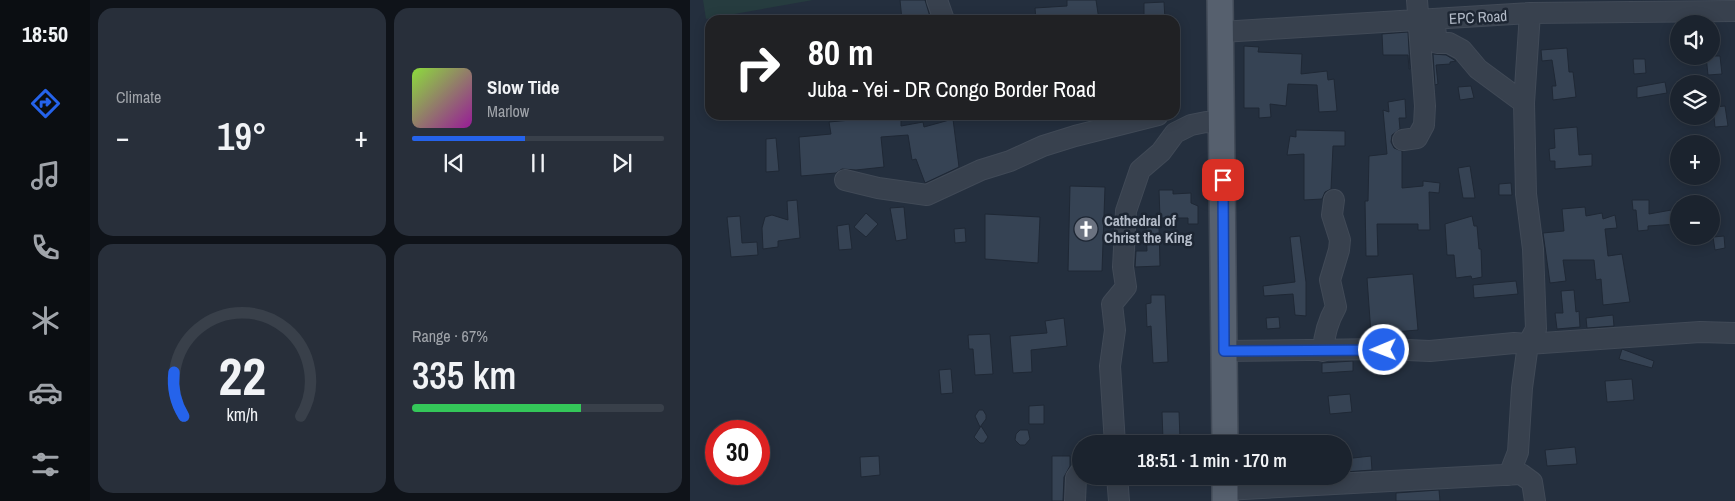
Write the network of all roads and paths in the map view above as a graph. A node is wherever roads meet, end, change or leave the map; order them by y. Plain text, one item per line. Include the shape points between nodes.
1 (937, 0) edge
2 (1220, 0) edge
3 (1693, 5) edge
4 (1507, 8) edge
5 (1735, 11) edge
6 (1423, 13) edge
7 (1530, 13) junction
8 (942, 15) edge
9 (1221, 32) junction
10 (1524, 103) junction
11 (1141, 120) edge
12 (1183, 120) edge
13 (1222, 123) junction
14 (1403, 140) dead end
15 (845, 180) dead end
16 (1334, 200) dead end
17 (1735, 333) edge
18 (1528, 344) junction
19 (1224, 351) junction
20 (1323, 351) junction
21 (1111, 435) edge
22 (1225, 435) edge
23 (1509, 475) junction
24 (1076, 485) edge
25 (1118, 485) edge
26 (1225, 489) edge
27 (1075, 501) edge
28 (1119, 501) edge
29 (1535, 501) edge

1 - 8 street
2 - 9 main road
3 - 5 street, EPC Road
3 - 7 street, EPC Road
4 - 6 street, EPC Road
4 - 7 street, EPC Road
6 - 9 street, EPC Road
6 - 10 street via 1437,44 1450,43 1462,50 1478,69
6 - 14 street via 1420,36 1424,125 1417,138
7 - 10 street
9 - 13 main road
10 - 18 street via 1526,194 1533,249 1536,329
11 - 15 street via 1043,146 927,195
12 - 13 street
12 - 21 street via 1161,152 1140,170 1126,211 1126,287 1112,304 1115,330 1110,366
13 - 19 main road
16 - 20 street via 1332,215 1340,240 1330,280 1336,306 1329,319
17 - 18 street via 1700,332
18 - 20 street via 1430,351
18 - 23 street via 1518,452
19 - 20 street
19 - 22 main road
23 - 26 street
23 - 29 street via 1521,474 1532,482
24 - 27 street
25 - 28 street

